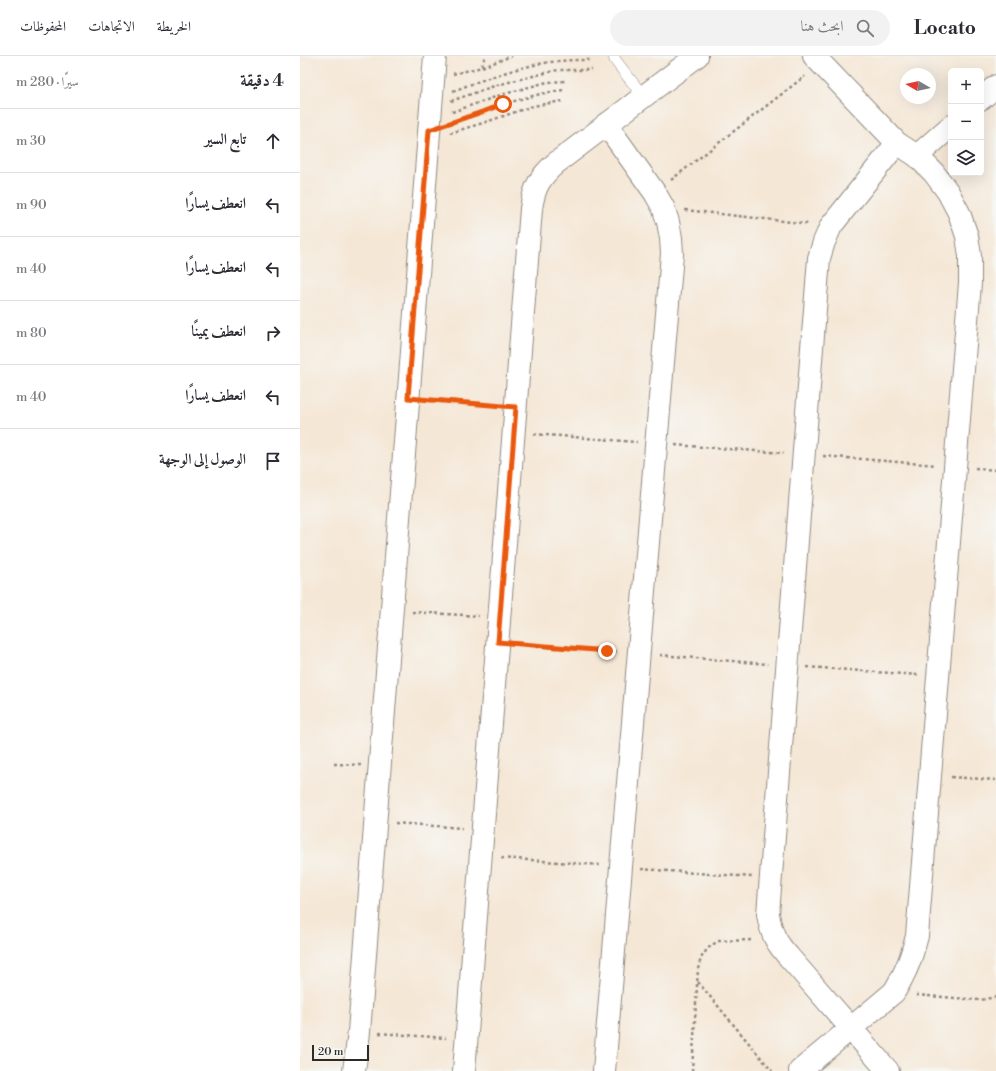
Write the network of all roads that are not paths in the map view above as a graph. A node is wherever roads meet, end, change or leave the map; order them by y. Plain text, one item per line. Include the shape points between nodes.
1 (435, 56) edge
2 (614, 56) edge
3 (696, 56) edge
4 (817, 60) edge
5 (996, 86) edge
6 (643, 96) junction
7 (984, 96) edge
8 (606, 124) junction
9 (948, 129) edge
10 (897, 143) junction
11 (917, 156) junction
12 (851, 1028) junction
13 (354, 1071) edge
14 (464, 1071) edge
15 (604, 1071) edge
16 (800, 1071) edge
17 (888, 1071) edge

1 - 13 street
2 - 6 lane
3 - 6 street
4 - 10 street
5 - 7 street
6 - 8 street
8 - 14 street via 546,172 533,195
8 - 15 street via 659,200 668,222 672,254
9 - 11 street
10 - 11 street
10 - 12 street via 831,226 819,258 768,914 770,927 781,948
11 - 12 street via 934,173 959,213 967,236 970,283 917,936 912,956 894,992
12 - 16 street
12 - 17 street

